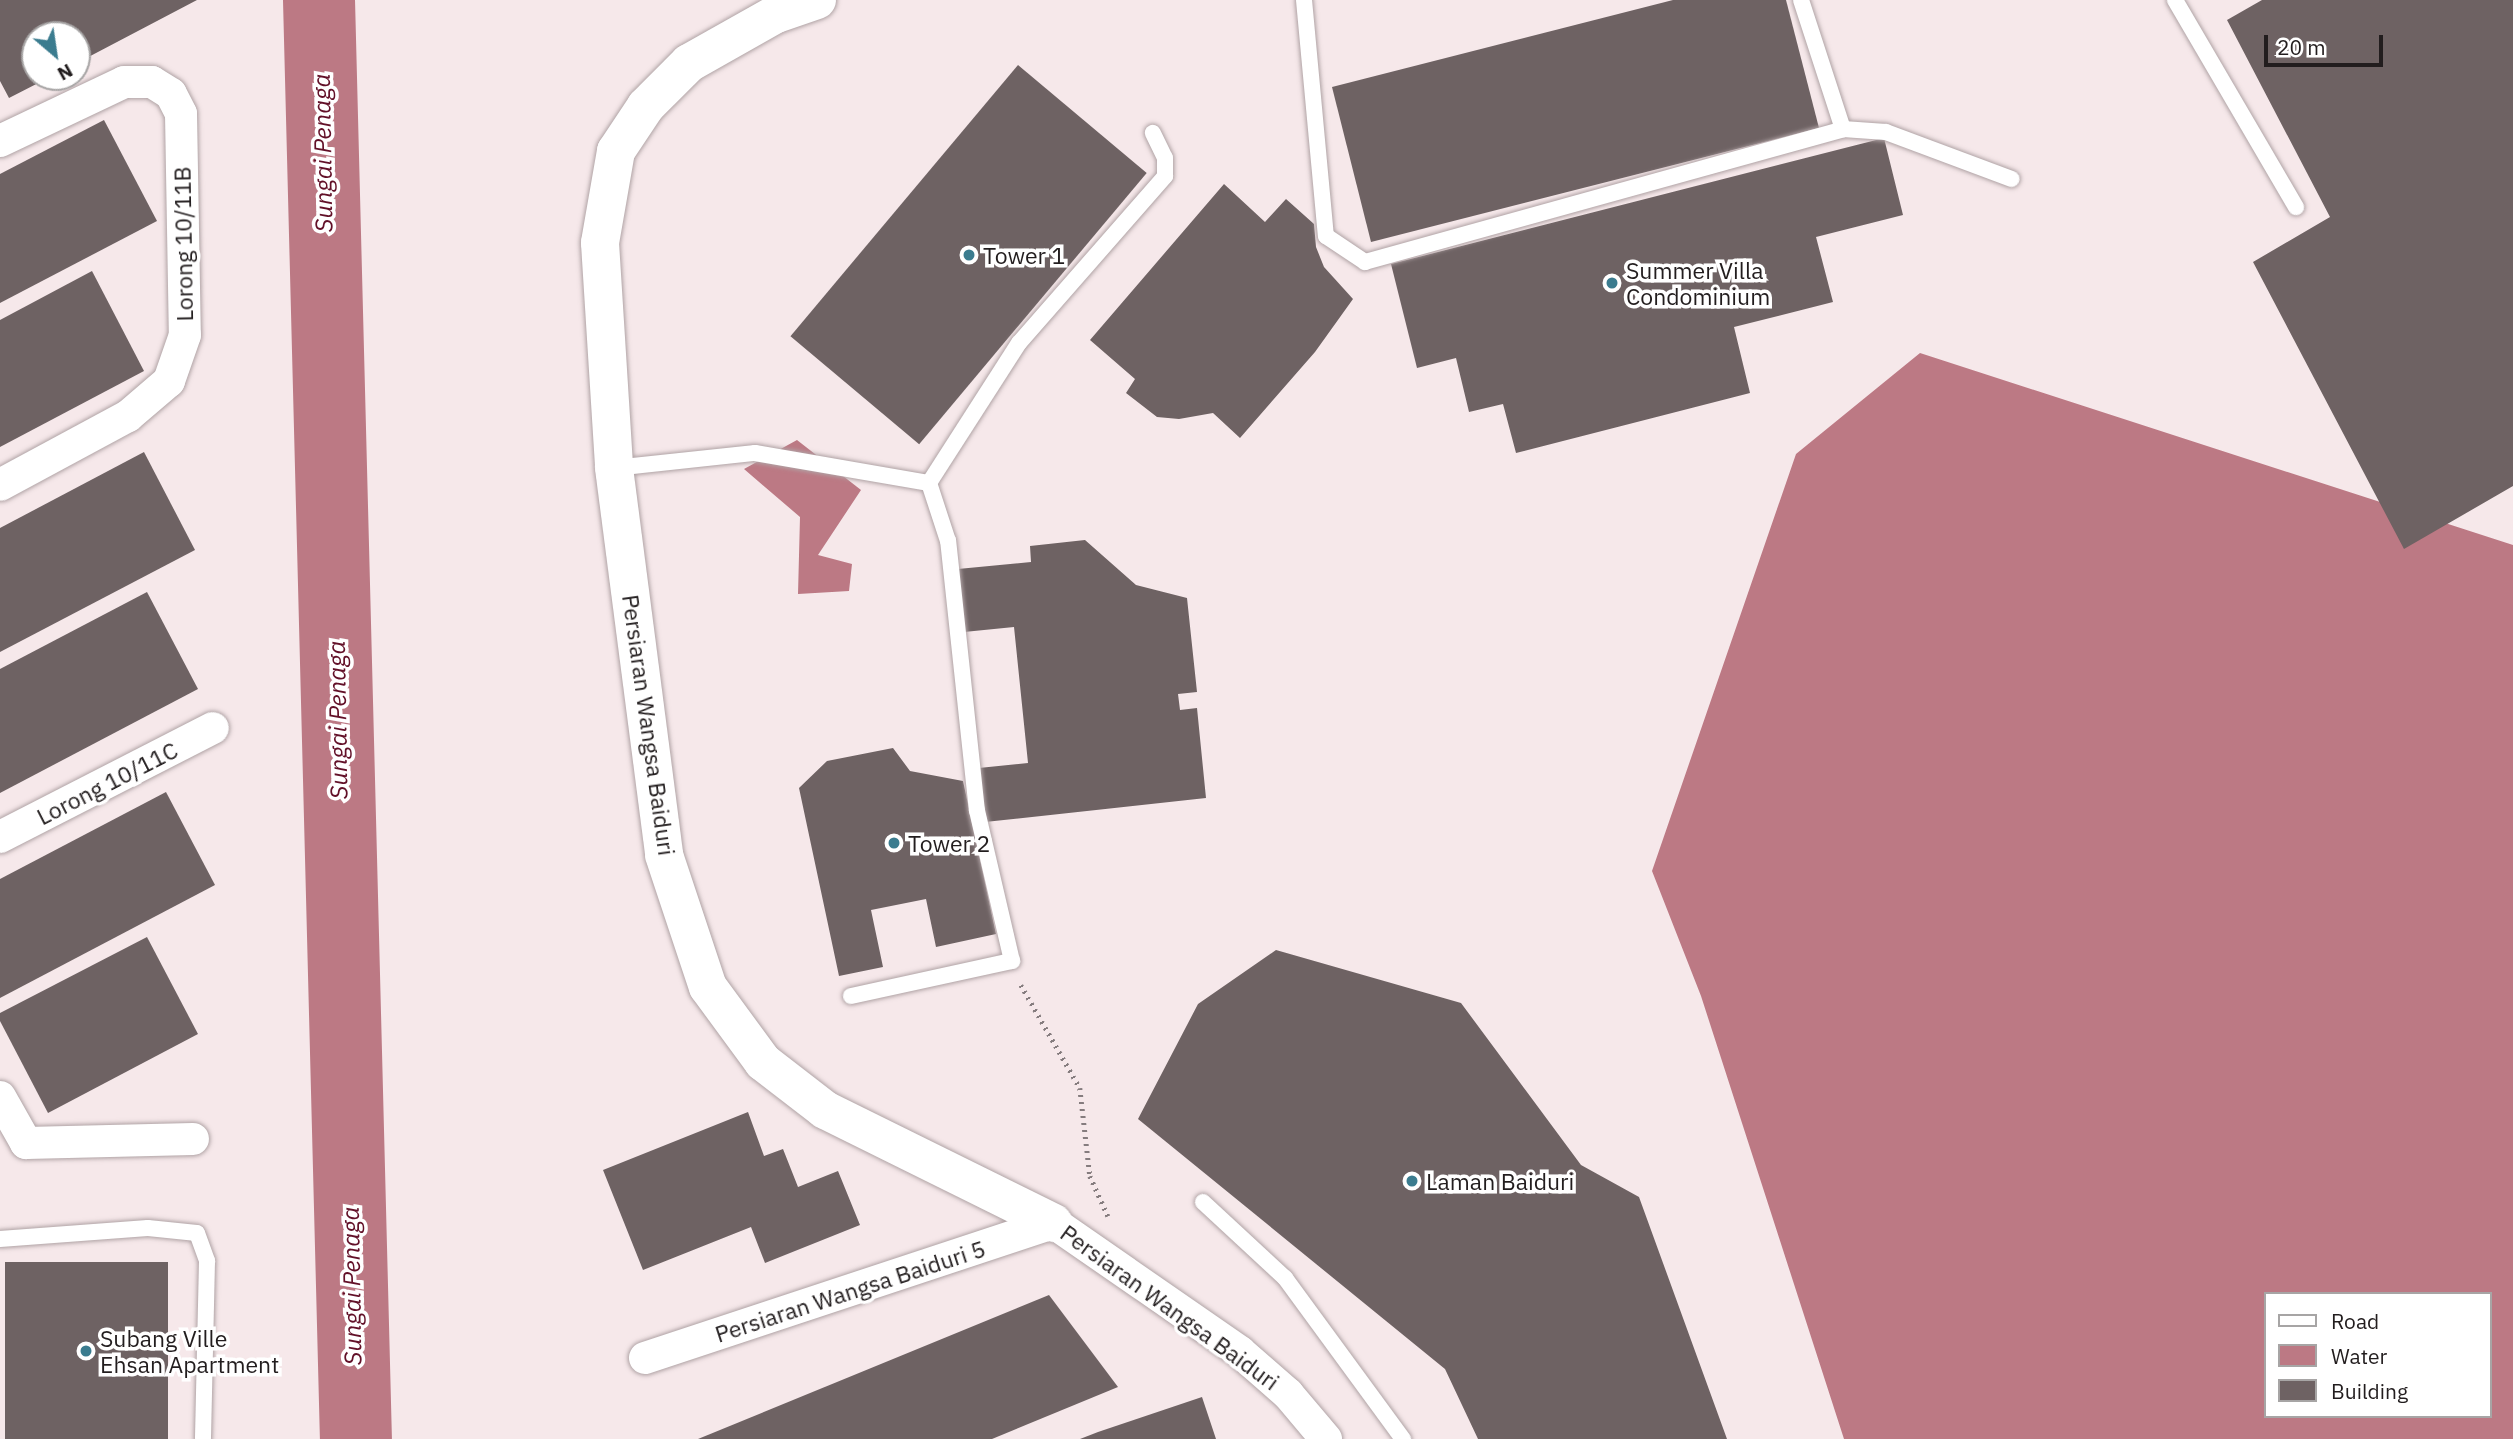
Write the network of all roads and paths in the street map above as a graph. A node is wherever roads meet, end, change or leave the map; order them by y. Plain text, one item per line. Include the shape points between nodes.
1 (817, 0) edge
2 (1304, 0) edge
3 (1801, 0) edge
4 (2175, 0) edge
5 (1843, 129) junction
6 (4, 130) edge
7 (1153, 133) dead end
8 (2012, 179) dead end
9 (2296, 207) dead end
10 (614, 468) junction
11 (929, 483) junction
12 (0, 485) edge
13 (213, 728) dead end
14 (0, 837) edge
15 (1012, 961) junction
16 (851, 996) dead end
17 (0, 1097) edge
18 (193, 1139) dead end
19 (1203, 1202) dead end
20 (1054, 1223) junction
21 (0, 1239) edge
22 (1135, 1277) junction
23 (645, 1358) dead end
24 (203, 1439) edge
25 (1326, 1439) edge
26 (1403, 1439) edge

1 - 10 street, Persiaran Wangsa Baiduri via 776,14 689,63 646,106 616,151 600,243
2 - 5 lane via 1326,236 1364,262
3 - 5 lane
4 - 9 lane
5 - 8 lane via 1886,132
6 - 12 street, Lorong 10/11B via 124,82 152,82 170,94 181,114 185,335 169,381 128,416
7 - 11 lane via 1165,158 1166,176 1019,343
10 - 11 lane via 755,453
10 - 20 street, Persiaran Wangsa Baiduri via 664,855 708,987 763,1062 825,1110
11 - 15 lane via 948,541 977,811
13 - 14 street, Lorong 10/11C
15 - 16 lane
15 - 22 path via 1016,977 1080,1088 1090,1176
17 - 18 street via 26,1143
19 - 26 lane via 1285,1278
20 - 22 street, Persiaran Wangsa Baiduri
20 - 23 street, Persiaran Wangsa Baiduri 5
21 - 24 lane via 148,1228 197,1233 207,1261
22 - 25 street, Persiaran Wangsa Baiduri via 1240,1352 1288,1394

